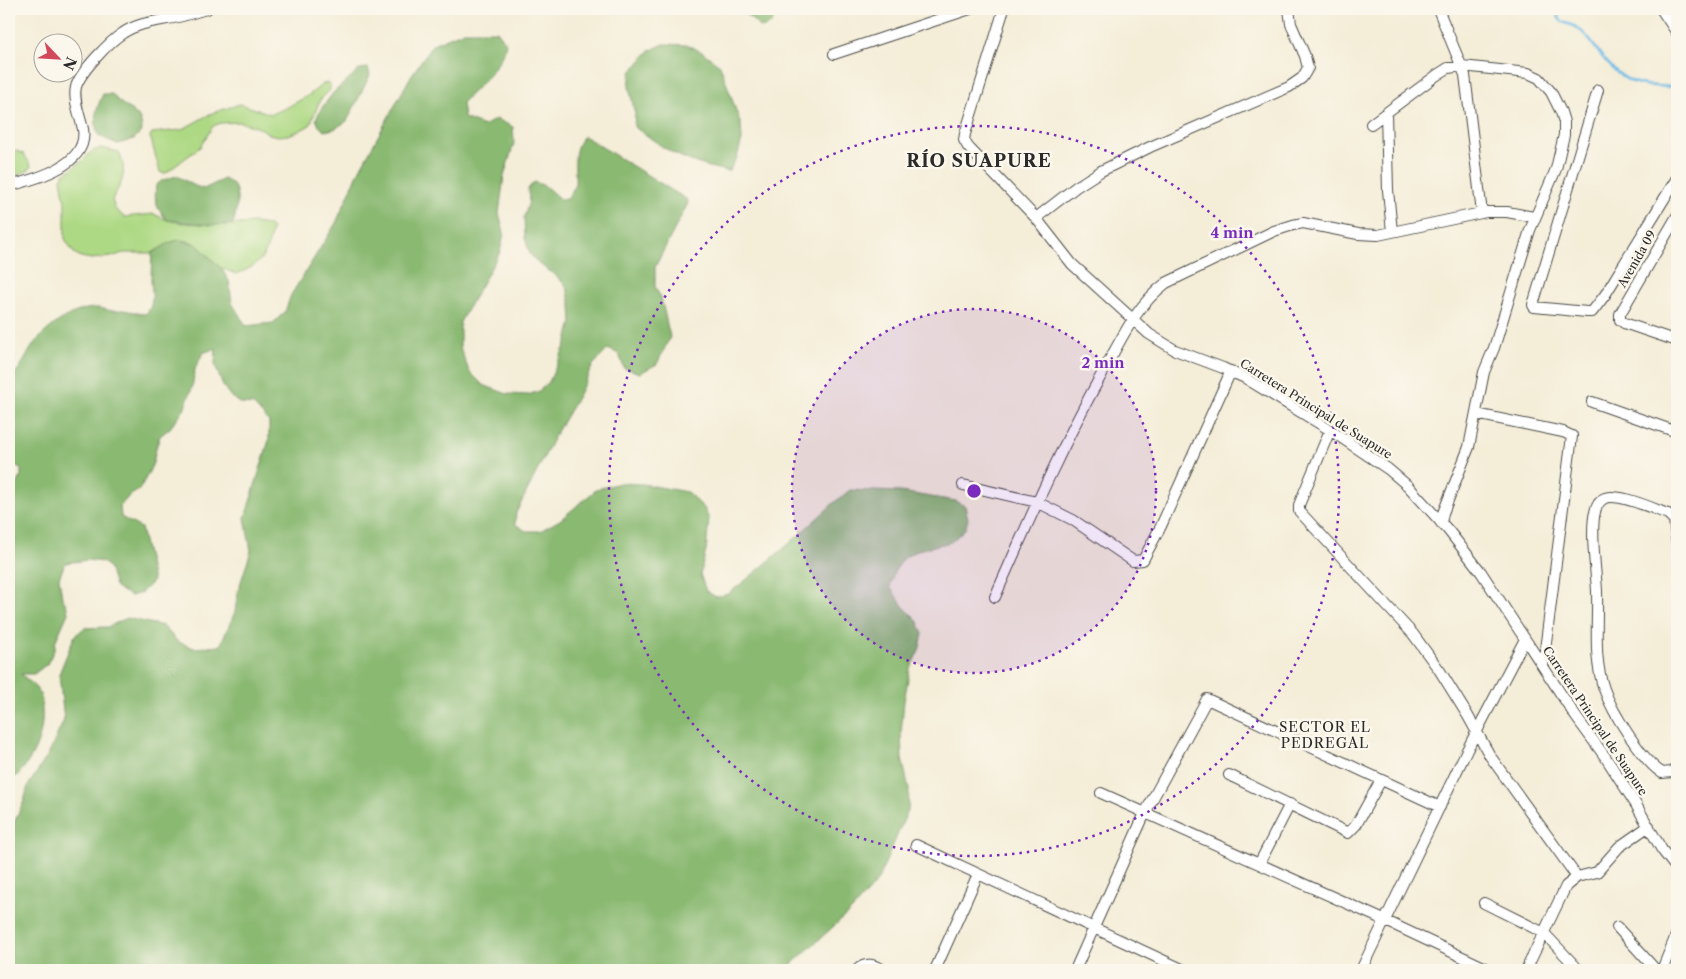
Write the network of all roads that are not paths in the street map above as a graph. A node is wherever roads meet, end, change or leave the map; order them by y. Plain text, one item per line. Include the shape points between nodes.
1 (208, 9) edge
2 (970, 9) edge
3 (1004, 9) edge
4 (1289, 9) edge
5 (1438, 9) edge
6 (1661, 9) edge
7 (1677, 33) edge
8 (834, 54) dead end
9 (1462, 66) junction
10 (1598, 90) dead end
11 (1386, 113) junction
12 (1371, 124) dead end
13 (1677, 178) edge
14 (11, 187) edge
15 (1482, 213) junction
16 (1677, 216) edge
17 (1534, 217) junction
18 (1036, 218) junction
19 (1392, 232) junction
20 (1132, 319) junction
21 (1676, 337) edge
22 (1231, 371) junction
23 (1592, 402) dead end
24 (1476, 414) junction
25 (1330, 430) junction
26 (1677, 432) edge
27 (963, 485) dead end
28 (1037, 502) junction
29 (1441, 523) junction
30 (1677, 544) edge
31 (995, 597) dead end
32 (1525, 639) junction
33 (1543, 666) junction
34 (1476, 732) junction
35 (1677, 768) edge
36 (1229, 775) dead end
37 (1381, 780) junction
38 (1101, 793) dead end
39 (1290, 804) junction
40 (1440, 807) junction
41 (1145, 813) junction
42 (1649, 826) junction
43 (916, 845) dead end
44 (1259, 864) junction
45 (1677, 870) edge
46 (978, 874) junction
47 (1577, 877) junction
48 (1484, 903) dead end
49 (1384, 920) junction
50 (1617, 927) dead end
51 (1094, 928) junction
52 (1544, 933) junction
53 (1677, 933) edge
54 (857, 970) edge
55 (884, 970) edge
56 (935, 970) edge
57 (1075, 970) edge
58 (1184, 970) edge
59 (1361, 970) edge
60 (1490, 970) edge
61 (1526, 970) edge
62 (1579, 970) edge
63 (1656, 970) edge
64 (1662, 970) edge

1 - 14 street via 130,28 111,42 76,87 83,141 73,160
2 - 8 street
3 - 18 street, Carretera Principal de Suapure via 964,140
4 - 18 street via 1291,24 1308,62 1302,78 1289,87 1101,170
5 - 9 street
6 - 7 street
9 - 11 street via 1448,68
9 - 15 street
9 - 17 street via 1528,73 1545,84 1556,101 1564,122 1564,136 1553,179
10 - 13 street via 1534,308 1592,312
11 - 12 street
11 - 19 street
15 - 17 street via 1498,211
15 - 19 street
16 - 21 street, Avenida 09 via 1620,314 1624,323
17 - 24 street via 1484,372
18 - 20 street, Carretera Principal de Suapure via 1072,264
19 - 20 street via 1367,236 1309,224 1274,231 1166,283 1151,294
20 - 22 street, Carretera Principal de Suapure via 1167,346
20 - 28 street via 1074,424
22 - 25 street, Carretera Principal de Suapure
22 - 28 street via 1143,560 1134,561 1073,520
23 - 26 street
24 - 29 street via 1469,446
24 - 33 street via 1572,436
25 - 29 street, Carretera Principal de Suapure via 1398,477
25 - 34 street via 1299,511 1413,634
27 - 28 street
28 - 31 street
29 - 32 street, Carretera Principal de Suapure via 1472,560
30 - 35 street via 1674,520 1668,514 1619,498 1606,497 1599,502 1595,512 1594,537 1597,653 1601,680 1619,718 1648,760 1662,773
32 - 33 street, Carretera Principal de Suapure
32 - 34 street
33 - 42 street, Carretera Principal de Suapure
34 - 40 street
34 - 47 street
36 - 39 street
37 - 39 street via 1356,825 1348,833
37 - 40 street
37 - 41 street via 1207,699
38 - 41 street
39 - 44 street
40 - 49 street
41 - 44 street
41 - 51 street
42 - 45 street, Carretera Principal de Suapure
42 - 47 street via 1619,847 1596,872
43 - 46 street
44 - 49 street
46 - 51 street
46 - 56 street
47 - 52 street via 1566,886
48 - 52 street
49 - 59 street
49 - 60 street
50 - 63 street
51 - 57 street
51 - 58 street
52 - 61 street
52 - 62 street
53 - 64 street
54 - 55 street via 867,964

